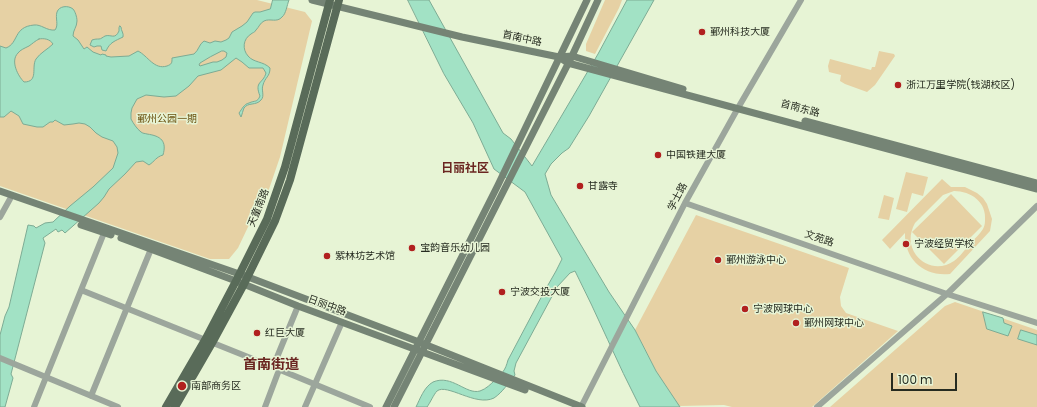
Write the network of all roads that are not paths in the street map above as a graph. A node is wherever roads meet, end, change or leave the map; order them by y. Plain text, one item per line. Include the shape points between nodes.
1 (312, 0) edge
2 (587, 0) edge
3 (598, 0) edge
4 (801, 0) edge
5 (334, 3) edge
6 (572, 56) junction
7 (559, 58) junction
8 (568, 63) junction
9 (618, 73) junction
10 (739, 106) junction
11 (1037, 183) edge
12 (1037, 189) edge
13 (0, 193) edge
14 (10, 199) junction
15 (685, 203) junction
16 (1037, 206) edge
17 (56, 214) junction
18 (0, 217) edge
19 (79, 222) junction
20 (104, 233) junction
21 (151, 249) junction
22 (242, 279) junction
23 (81, 290) junction
24 (947, 294) junction
25 (298, 306) junction
26 (126, 308) junction
27 (342, 322) junction
28 (1037, 323) edge
29 (209, 341) junction
30 (420, 347) junction
31 (0, 358) edge
32 (276, 368) junction
33 (46, 377) junction
34 (315, 384) junction
35 (516, 384) junction
36 (91, 396) junction
37 (34, 407) edge
38 (118, 407) edge
39 (166, 407) edge
40 (175, 407) edge
41 (265, 407) edge
42 (305, 407) edge
43 (370, 407) edge
44 (386, 407) edge
45 (394, 407) edge
46 (570, 407) edge
47 (581, 407) edge
48 (817, 407) edge

1 - 5 main road
2 - 7 main road
3 - 6 main road
4 - 10 street, 学士路
5 - 7 main road, 首南中路 via 417,26
5 - 22 main road, 天童南路 via 290,180 275,221
6 - 7 main road, 首南东路
6 - 8 main road
6 - 9 main road, 首南东路
7 - 8 main road, 首南中路
7 - 30 main road
8 - 9 main road, 首南中路
8 - 30 main road
9 - 10 main road, 首南东路
10 - 11 main road, 首南东路
10 - 12 main road, 首南东路
10 - 15 street, 学士路
13 - 14 main road
13 - 17 main road
14 - 17 main road
14 - 18 street
15 - 24 street, 文苑路
15 - 47 street, 学士路
16 - 24 street
17 - 19 main road
19 - 20 main road, 日丽中路
19 - 22 main road, 日丽中路
20 - 21 main road, 日丽中路
20 - 23 street
21 - 22 main road, 日丽中路
21 - 26 street
22 - 25 main road, 日丽中路
22 - 29 main road, 天童南路
22 - 30 main road, 日丽中路
23 - 26 street
23 - 33 street
24 - 28 street, 文苑路
24 - 48 street
25 - 27 main road, 日丽中路
25 - 32 street
26 - 29 street
26 - 36 street
27 - 30 main road, 日丽中路
27 - 34 street
29 - 32 street
29 - 39 main road, 天童南路
29 - 40 main road, 天童南路
30 - 35 main road, 日丽中路
30 - 44 main road
30 - 45 main road
31 - 33 street
32 - 34 street
32 - 41 street
33 - 36 street
33 - 37 street
34 - 42 street
34 - 43 street
35 - 46 main road, 日丽中路
35 - 47 main road
36 - 38 street

